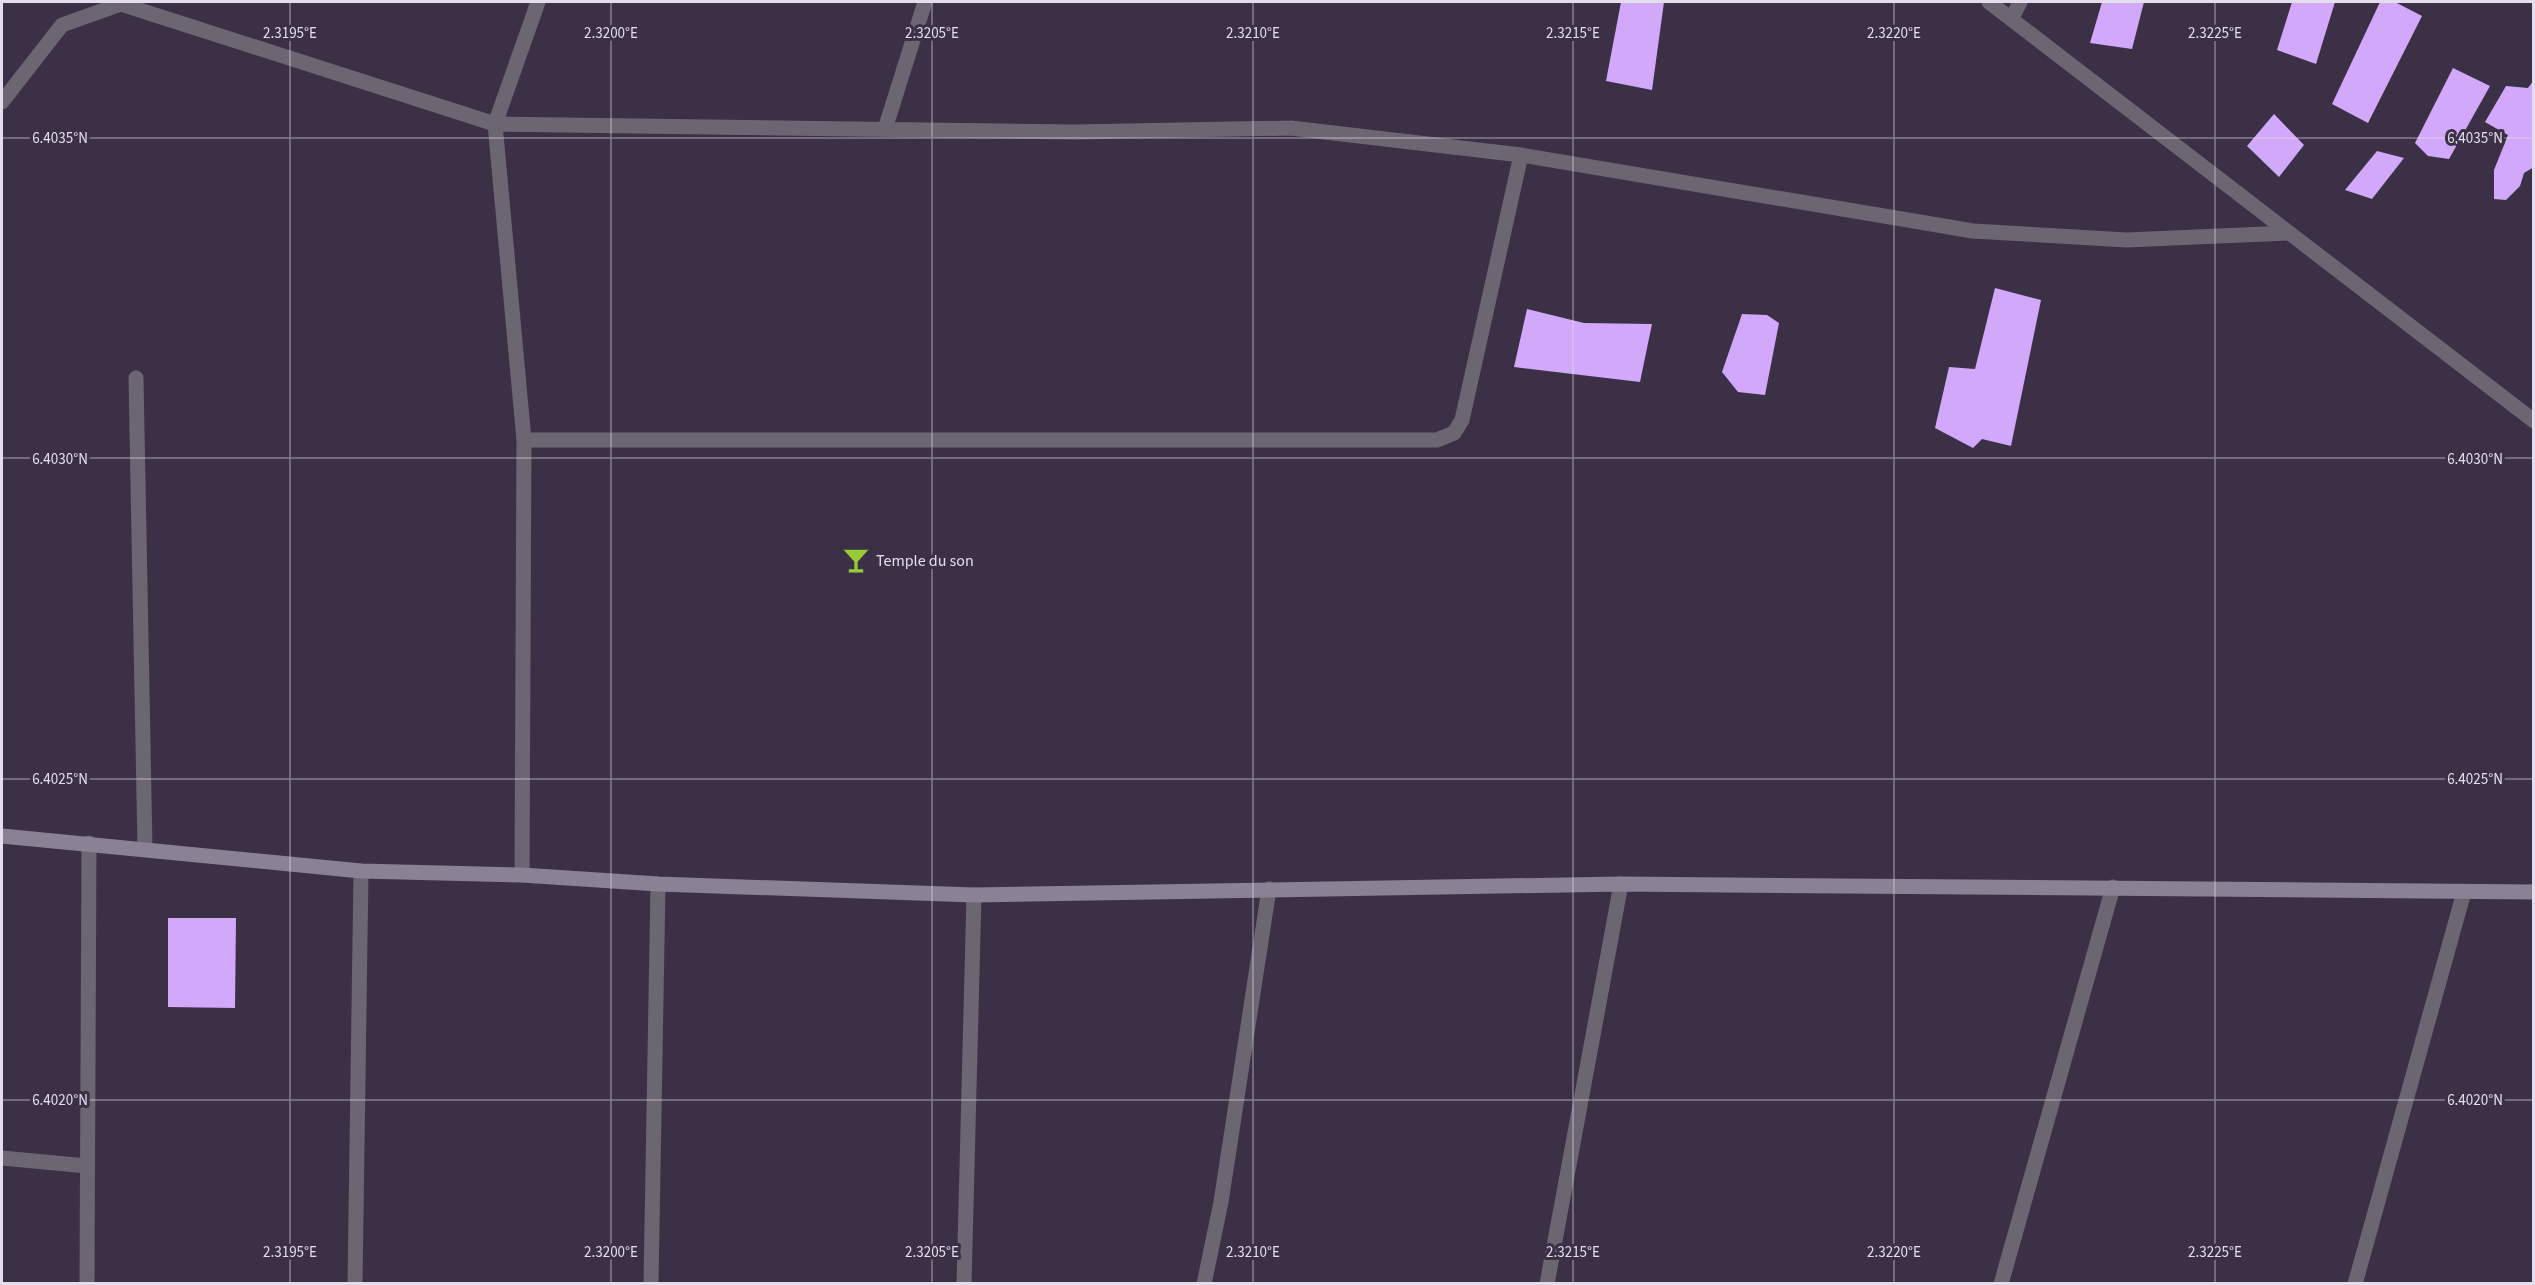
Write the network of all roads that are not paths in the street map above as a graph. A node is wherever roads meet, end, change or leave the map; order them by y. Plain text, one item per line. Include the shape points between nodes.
1 (538, 2) edge
2 (925, 2) edge
3 (1989, 2) edge
4 (2020, 2) edge
5 (2012, 18) junction
6 (2, 102) edge
7 (495, 123) junction
8 (885, 129) junction
9 (1521, 155) junction
10 (2289, 232) junction
11 (136, 378) dead end
12 (2534, 421) edge
13 (524, 440) junction
14 (2, 836) edge
15 (89, 843) junction
16 (145, 849) junction
17 (361, 872) junction
18 (522, 875) junction
19 (658, 884) junction
20 (1621, 884) junction
21 (2113, 887) junction
22 (1269, 889) junction
23 (2464, 892) junction
24 (2534, 892) edge
25 (974, 894) junction
26 (2, 1158) edge
27 (87, 1166) junction
28 (87, 1284) edge
29 (356, 1284) edge
30 (651, 1284) edge
31 (964, 1284) edge
32 (1204, 1284) edge
33 (1547, 1284) edge
34 (2001, 1284) edge
35 (2355, 1284) edge

1 - 7 street
2 - 8 street
3 - 5 street
4 - 5 street
5 - 10 street
6 - 7 street via 62,25 121,4
7 - 8 street
7 - 13 street
8 - 9 street via 1076,132 1291,128
9 - 10 street via 1973,231 2127,240
9 - 13 street via 1462,420 1454,433 1437,440
10 - 12 street
11 - 16 street
13 - 18 street
14 - 15 main road
15 - 16 main road
15 - 27 street
16 - 17 main road
17 - 18 main road
17 - 29 street
18 - 19 main road
19 - 25 main road
19 - 30 street
20 - 21 main road
20 - 22 main road
20 - 33 street
21 - 23 main road
21 - 34 street
22 - 25 main road
22 - 32 street via 1221,1202
23 - 24 main road
23 - 35 street
25 - 31 street
26 - 27 street
27 - 28 street

